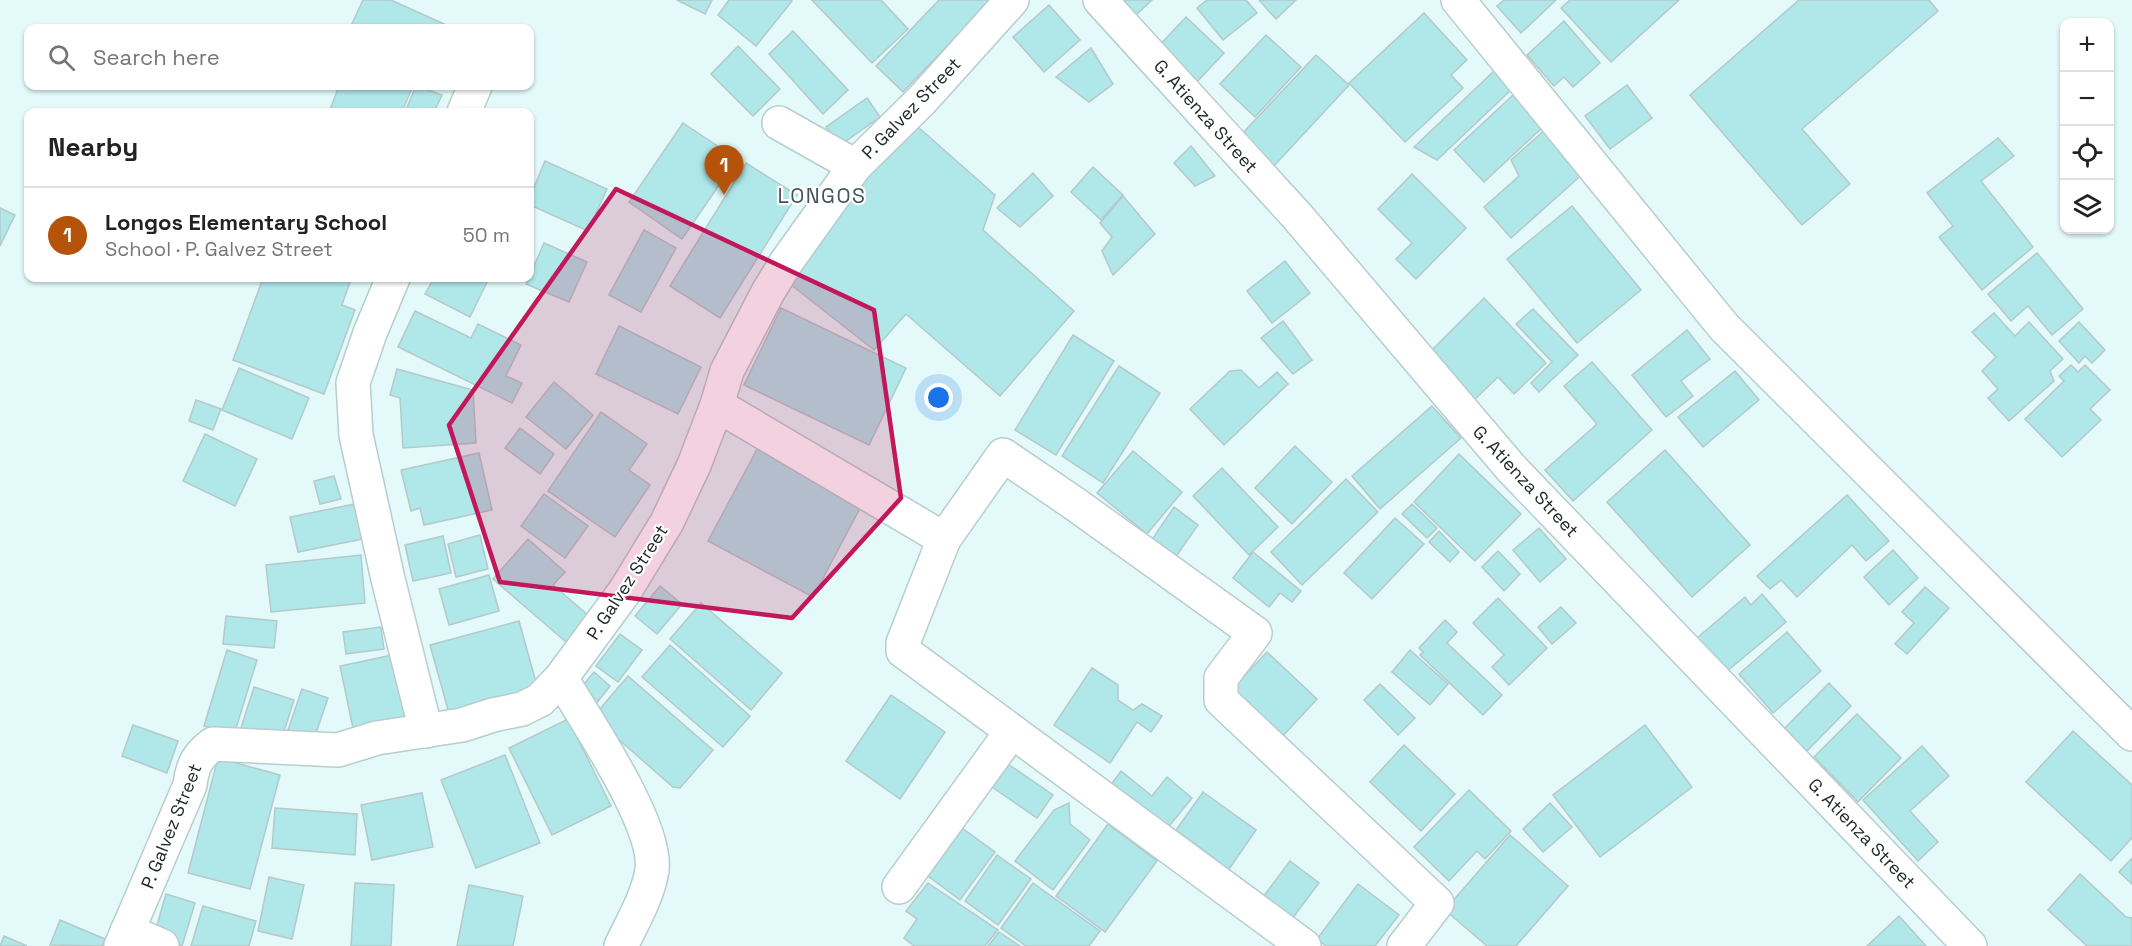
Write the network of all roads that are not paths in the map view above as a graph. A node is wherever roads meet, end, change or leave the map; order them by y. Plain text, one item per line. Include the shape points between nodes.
1 (1012, 0) edge
2 (1100, 0) edge
3 (1458, 0) edge
4 (473, 90) edge
5 (466, 108) edge
6 (779, 123) dead end
7 (855, 166) junction
8 (391, 282) edge
9 (717, 405) junction
10 (944, 539) junction
11 (561, 678) junction
12 (426, 731) junction
13 (1012, 731) junction
14 (2132, 734) edge
15 (899, 886) dead end
16 (124, 939) edge
17 (162, 946) edge
18 (621, 946) edge
19 (1304, 946) edge
20 (1404, 946) edge
21 (1970, 946) edge

1 - 7 street, P. Galvez Street via 922,100
2 - 21 street, G. Atienza Street via 1297,216 1511,468
3 - 14 street via 1724,327
4 - 5 street
6 - 7 street
7 - 9 street, P. Galvez Street via 768,292 727,371
8 - 12 street via 353,383 356,435
9 - 10 street
9 - 11 street, P. Galvez Street via 667,522 625,591
10 - 13 street via 903,651
10 - 20 street via 1003,455 1255,633 1221,678 1221,700 1437,903
11 - 12 street, P. Galvez Street via 540,700 522,709
11 - 18 street via 636,805 652,852 646,890
12 - 16 street, P. Galvez Street via 377,738 338,750 213,744 192,770 190,785
13 - 15 street
13 - 19 street
16 - 17 street

